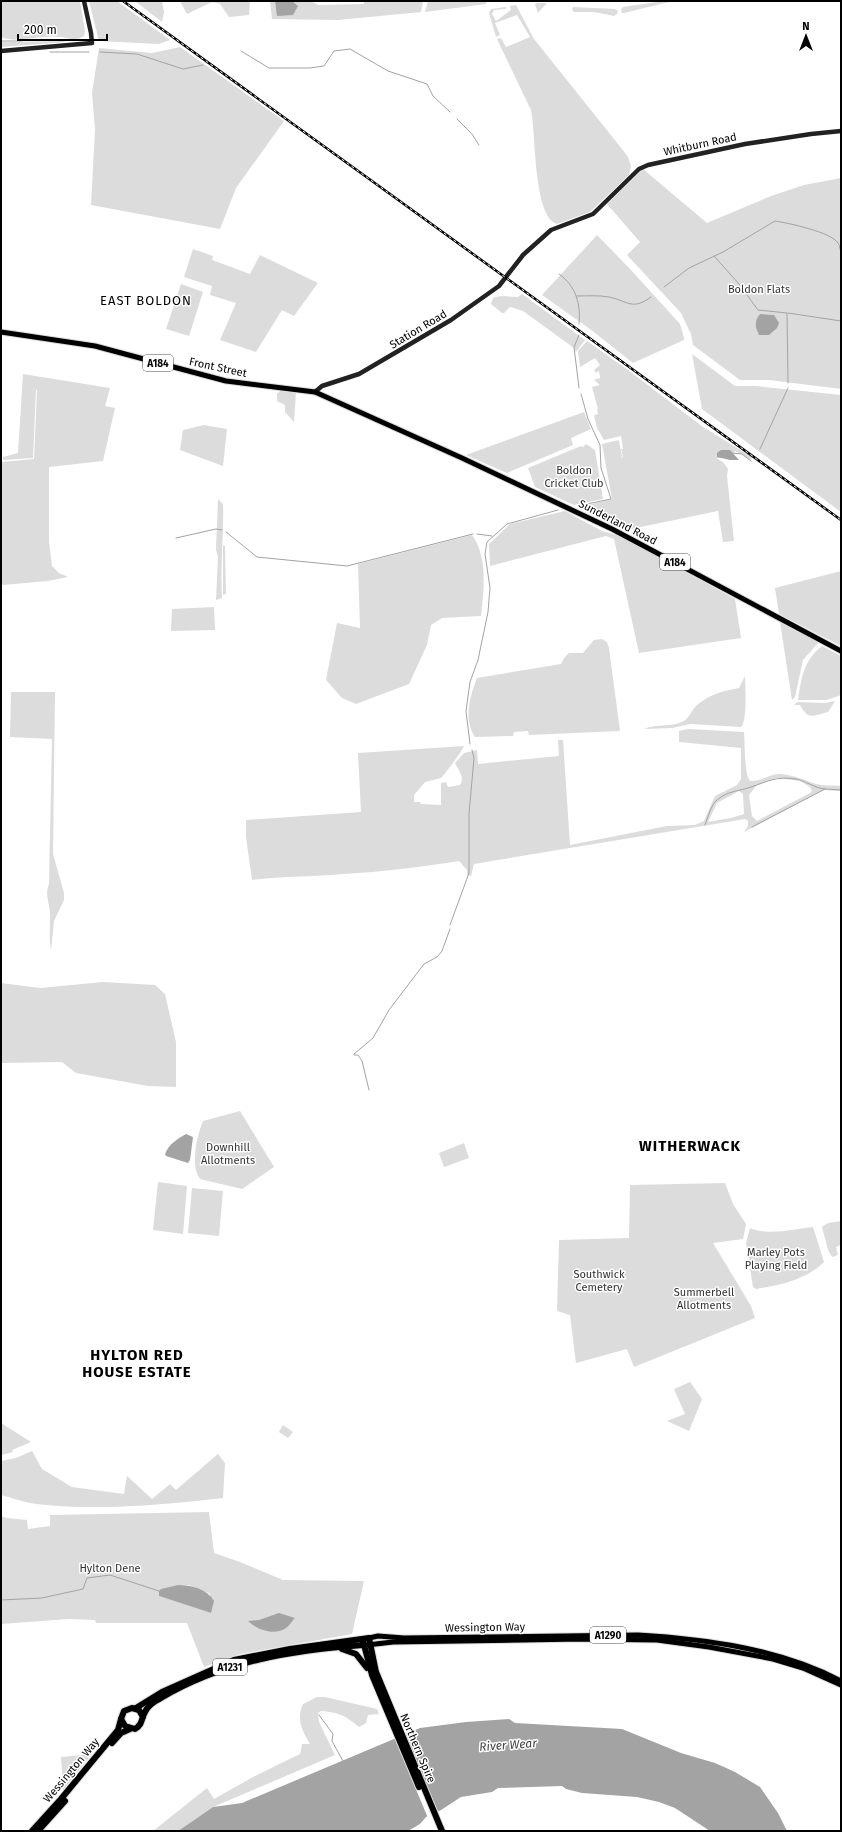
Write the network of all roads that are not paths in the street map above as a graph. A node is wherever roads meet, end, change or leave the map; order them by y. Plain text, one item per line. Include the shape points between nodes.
1 (84, 1) edge
2 (1, 51) edge
3 (841, 132) edge
4 (518, 262) joint
5 (1, 332) edge
6 (315, 392) junction
7 (841, 651) edge
8 (366, 1642) junction
9 (331, 1648) junction
10 (374, 1673) junction
11 (841, 1681) edge
12 (841, 1686) edge
13 (136, 1708) junction
14 (143, 1717) junction
15 (121, 1719) junction
16 (130, 1729) junction
17 (32, 1831) edge
18 (38, 1831) edge
19 (438, 1831) edge
20 (442, 1831) edge

1 - 2 main road via 92,43
3 - 4 main road, Whitburn Road via 745,144 648,165 640,169 593,214 551,230
4 - 6 main road, Station Road via 499,286 451,320 359,374 322,386
5 - 6 main road, Front Street / A184 via 95,346 226,381
6 - 7 main road, Sunderland Road / A184 via 612,529
8 - 9 highway, Wessington Way / A1231
8 - 10 highway
8 - 11 main road, Wessington Way / A1290 via 378,1636 674,1637 785,1658 818,1669
8 - 12 main road, Wessington Way / A1290 via 657,1640 773,1659 803,1668
8 - 13 highway, Wessington Way / A1231 via 284,1650 234,1660 162,1692
9 - 10 highway via 356,1654
9 - 14 highway, Wessington Way / A1231 via 261,1658 222,1669 162,1697 147,1708
10 - 19 highway, Northern Spire
10 - 20 highway, Northern Spire
13 - 14 highway
13 - 15 highway, Wessington Way via 128,1708
14 - 16 highway, Wessington Way via 139,1726
15 - 16 highway
15 - 17 highway, Wessington Way via 118,1730
16 - 18 highway, Wessington Way via 116,1738

